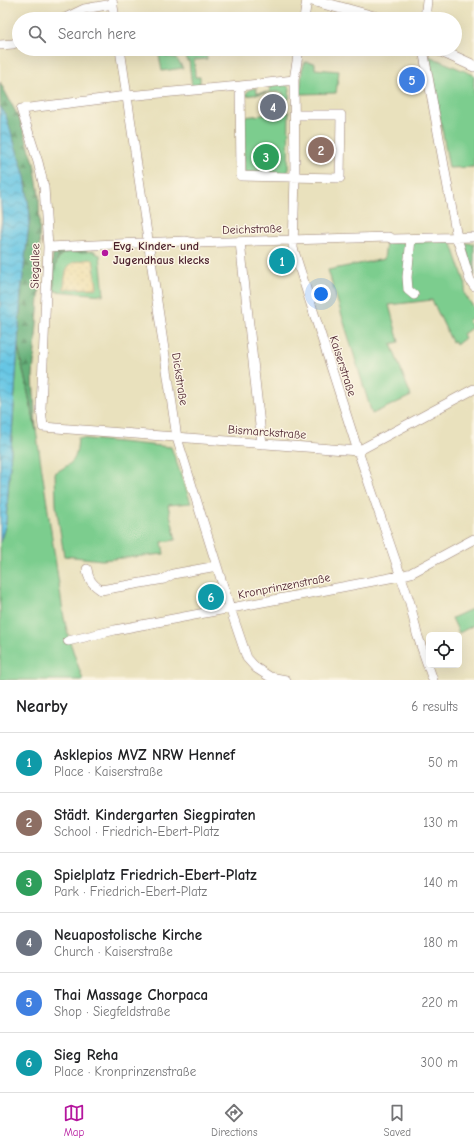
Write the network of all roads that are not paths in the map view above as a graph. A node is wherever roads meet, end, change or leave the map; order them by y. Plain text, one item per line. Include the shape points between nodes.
1 (307, 0) edge
2 (312, 0) edge
3 (427, 0) edge
4 (112, 2) edge
5 (76, 12) edge
6 (114, 12) edge
7 (305, 12) edge
8 (356, 12) edge
9 (426, 12) edge
10 (12, 44) edge
11 (0, 45) edge
12 (121, 56) edge
13 (298, 56) edge
14 (424, 56) edge
15 (452, 56) edge
16 (474, 66) edge
17 (294, 80) junction
18 (240, 86) junction
19 (127, 96) junction
20 (295, 115) junction
21 (295, 176) junction
22 (474, 237) edge
23 (457, 238) junction
24 (411, 239) junction
25 (293, 240) junction
26 (240, 242) junction
27 (148, 244) junction
28 (48, 247) junction
29 (474, 286) edge
30 (414, 296) dead end
31 (474, 389) edge
32 (43, 427) joint
33 (177, 438) junction
34 (262, 444) junction
35 (358, 451) junction
36 (474, 539) edge
37 (217, 566) junction
38 (87, 569) dead end
39 (400, 576) junction
40 (230, 608) junction
41 (68, 641) dead end
42 (286, 680) edge
43 (433, 680) edge

1 - 7 street
2 - 8 main road
3 - 9 street
4 - 5 street
4 - 6 street
10 - 11 street
12 - 19 street, Dickstraße
13 - 17 street, Kaiserstraße
14 - 23 street
15 - 16 main road
17 - 18 street
17 - 20 street, Kaiserstraße
18 - 19 street
18 - 21 street via 240,176
19 - 27 street, Dickstraße
19 - 28 street, Siegallee via 21,108 44,187
20 - 21 street, Kaiserstraße
20 - 21 street via 341,115 340,178
21 - 25 street, Kaiserstraße
22 - 23 street, Deichstraße
23 - 24 street, Deichstraße
23 - 29 street
24 - 25 street, Deichstraße via 388,237
24 - 30 street via 407,277 408,290
25 - 26 street, Deichstraße
25 - 35 street, Kaiserstraße via 293,248
26 - 27 street, Deichstraße via 185,241
26 - 34 street
27 - 28 street, Deichstraße
27 - 33 street, Dickstraße
28 - 32 street, Siegallee via 41,400
31 - 35 street
32 - 33 street, Bismarckstraße
33 - 34 street, Bismarckstraße
33 - 37 street, Dickstraße
34 - 35 street, Bismarckstraße
35 - 39 street, Kaiserstraße
36 - 39 street, Kronprinzenstraße via 411,573
37 - 38 street via 101,590 93,585
37 - 40 street, Dickstraße
39 - 40 street, Kronprinzenstraße
39 - 43 street, Kaiserstraße
40 - 41 street, Kronprinzenstraße
40 - 42 street, Dickstraße via 248,658 256,668 270,677

